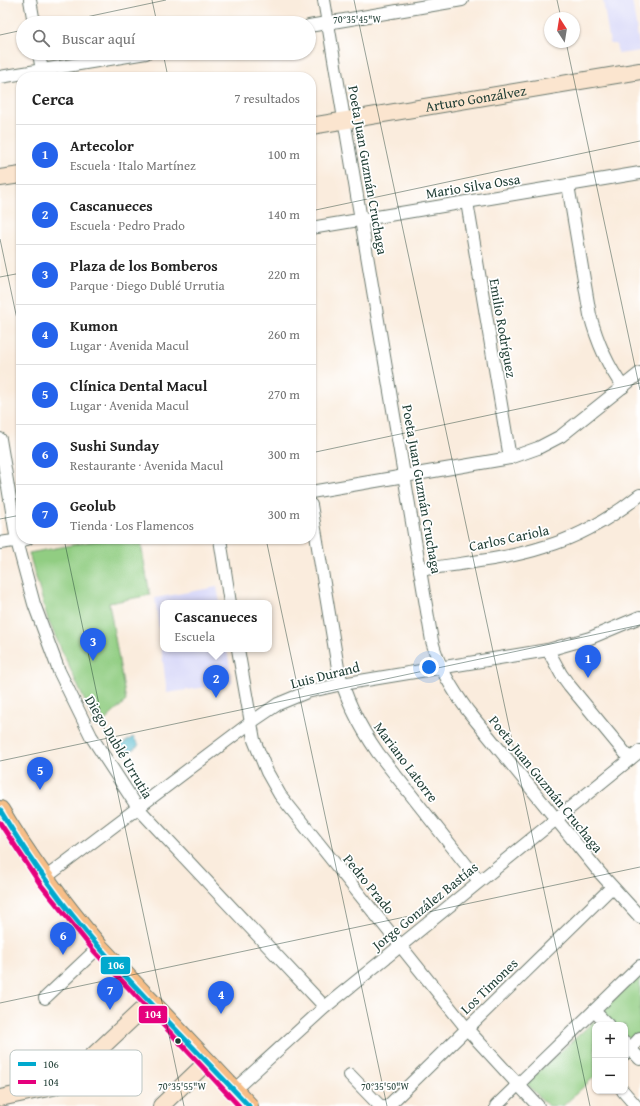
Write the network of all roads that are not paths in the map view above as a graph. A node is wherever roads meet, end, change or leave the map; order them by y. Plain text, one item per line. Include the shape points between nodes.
1 (30, 0) edge
2 (324, 0) edge
3 (462, 0) edge
4 (33, 16) edge
5 (328, 23) junction
6 (316, 25) edge
7 (40, 60) edge
8 (112, 60) edge
9 (640, 71) edge
10 (43, 72) edge
11 (53, 72) edge
12 (16, 77) edge
13 (0, 78) edge
14 (344, 121) junction
15 (316, 125) edge
16 (640, 173) edge
17 (16, 176) edge
18 (0, 178) edge
19 (568, 185) junction
20 (467, 202) junction
21 (361, 220) junction
22 (316, 227) edge
23 (640, 373) edge
24 (623, 386) junction
25 (0, 439) edge
26 (510, 458) junction
27 (404, 476) junction
28 (316, 491) edge
29 (640, 495) edge
30 (16, 512) edge
31 (316, 534) edge
32 (16, 541) edge
33 (0, 544) edge
34 (23, 544) edge
35 (221, 544) edge
36 (420, 570) junction
37 (230, 600) edge
38 (640, 617) edge
39 (548, 650) junction
40 (238, 652) edge
41 (441, 668) junction
42 (342, 684) junction
43 (250, 723) junction
44 (640, 751) edge
45 (630, 759) junction
46 (138, 808) junction
47 (0, 810) edge
48 (555, 820) junction
49 (45, 878) junction
50 (479, 881) junction
51 (612, 887) junction
52 (640, 917) edge
53 (399, 946) junction
54 (99, 947) junction
55 (640, 966) edge
56 (44, 998) dead end
57 (151, 1002) junction
58 (325, 1007) junction
59 (594, 1011) junction
60 (605, 1022) edge
61 (467, 1029) junction
62 (640, 1038) edge
63 (628, 1048) edge
64 (99, 1050) edge
65 (628, 1050) edge
66 (640, 1059) edge
67 (208, 1062) junction
68 (350, 1075) dead end
69 (518, 1085) junction
70 (234, 1090) junction
71 (626, 1094) edge
72 (10, 1096) edge
73 (0, 1098) edge
74 (161, 1106) edge
75 (249, 1106) edge
76 (380, 1106) edge
77 (388, 1106) edge
78 (496, 1106) edge
79 (538, 1106) edge
80 (636, 1106) edge

1 - 4 street
2 - 5 street, Poeta Juan Guzmán Cruchaga
3 - 5 street
5 - 6 street
5 - 14 street, Poeta Juan Guzmán Cruchaga
7 - 10 street
8 - 11 street
9 - 14 street, Arturo Gonzálvez
12 - 13 street
14 - 15 street, Arturo Gonzálvez
14 - 21 street, Poeta Juan Guzmán Cruchaga
16 - 19 street, Mario Silva Ossa
17 - 18 street
19 - 20 street, Mario Silva Ossa
19 - 24 street via 594,330 607,361
20 - 21 street, Mario Silva Ossa
20 - 26 street, Emilio Rodríguez
21 - 22 street, Mario Silva Ossa
21 - 27 street, Poeta Juan Guzmán Cruchaga
23 - 24 street
24 - 26 street via 561,436
25 - 30 street, Diego Dublé Urrutia
26 - 27 street
27 - 28 street
27 - 36 street, Poeta Juan Guzmán Cruchaga
29 - 36 street, Carlos Cariola via 594,526 554,544 516,554
31 - 42 street, Mariano Latorre
32 - 33 street
34 - 46 street, Diego Dublé Urrutia via 34,604 59,671 91,736
35 - 37 street
36 - 41 street, Poeta Juan Guzmán Cruchaga via 432,641
38 - 39 street, Luis Durand via 590,638
39 - 41 street, Luis Durand
39 - 45 street via 569,685
40 - 43 street, Pedro Prado
41 - 42 street, Luis Durand
41 - 48 street, Poeta Juan Guzmán Cruchaga via 448,683 468,711
42 - 43 street, Luis Durand via 292,698
42 - 50 street, Mariano Latorre via 354,713 374,748
43 - 46 street, Luis Durand
43 - 53 street, Pedro Prado via 260,756 280,795
44 - 45 street, Jorge González Bastías
45 - 48 street, Jorge González Bastías
46 - 49 street, Luis Durand
46 - 58 street, Diego Dublé Urrutia
47 - 49 main road
48 - 50 street, Jorge González Bastías
48 - 51 street, Poeta Juan Guzmán Cruchaga
49 - 54 main road
50 - 53 street, Jorge González Bastías
51 - 52 street, Poeta Juan Guzmán Cruchaga
51 - 61 street, Los Timones
53 - 58 street, Jorge González Bastías
53 - 61 street, Pedro Prado
54 - 56 street
54 - 57 main road
55 - 59 street
57 - 64 street
57 - 67 main road
58 - 70 street, Jorge González Bastías
59 - 60 street
59 - 69 street
61 - 69 street, Pedro Prado
61 - 77 street, Los Timones
62 - 63 street
65 - 66 street
67 - 70 main road
67 - 74 street
68 - 76 street
69 - 78 street
69 - 79 street, Pedro Prado
70 - 75 main road
71 - 80 street
72 - 73 street

